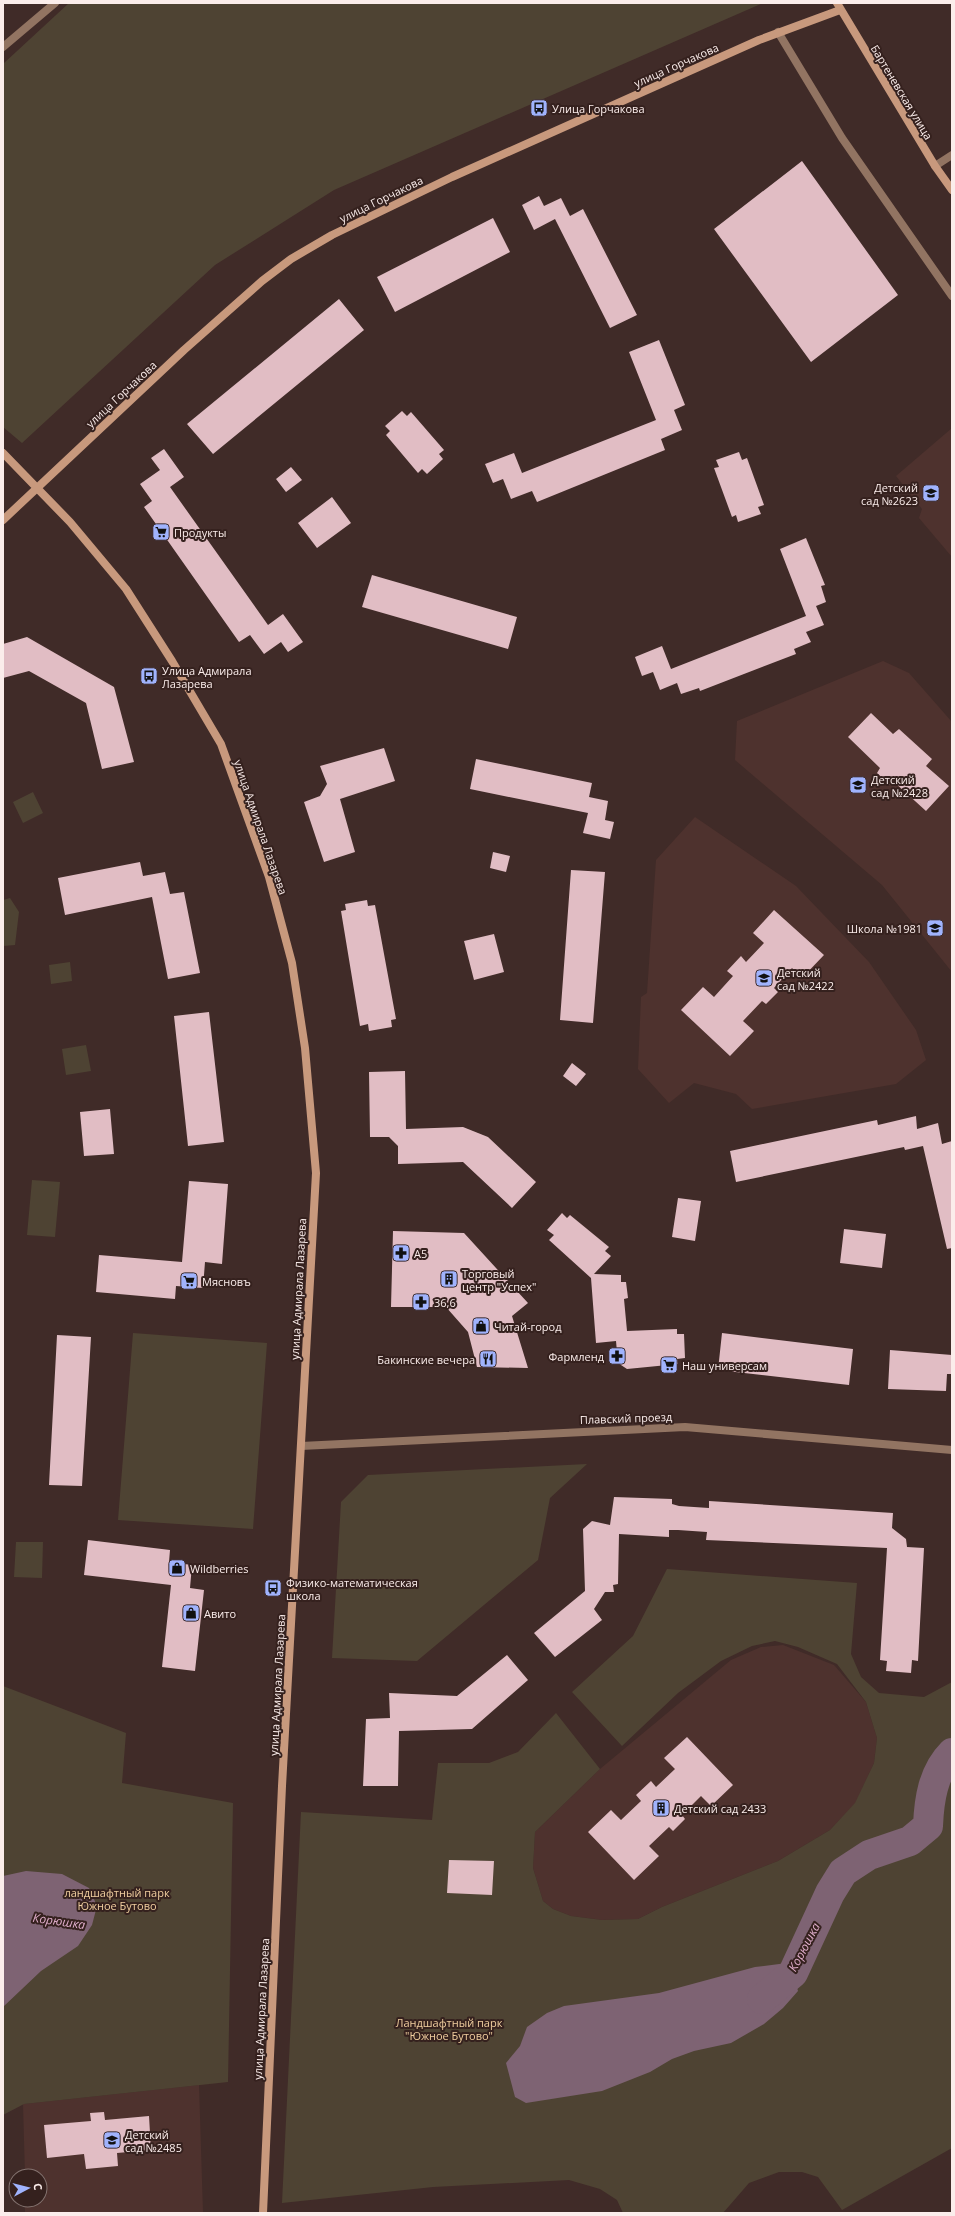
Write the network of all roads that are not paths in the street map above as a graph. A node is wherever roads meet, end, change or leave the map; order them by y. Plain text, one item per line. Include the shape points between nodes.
1 (55, 3) edge
2 (838, 6) edge
3 (778, 32) junction
4 (3, 47) edge
5 (952, 155) edge
6 (935, 166) junction
7 (952, 190) edge
8 (952, 296) edge
9 (3, 454) edge
10 (38, 487) junction
11 (3, 520) edge
12 (301, 1446) junction
13 (952, 1450) edge
14 (263, 2213) edge

1 - 4 street
2 - 3 street, улица Горчакова
2 - 6 street, Бартеневская улица
3 - 8 street via 842,138
3 - 10 street, улица Горчакова via 452,177 332,235 291,260 262,281 184,350
5 - 6 street
6 - 7 street, Бартеневская улица
9 - 10 street, улица Адмирала Лазарева
10 - 11 street, улица Горчакова
10 - 12 street, улица Адмирала Лазарева via 126,589 172,661 221,744 269,877 292,963 305,1048 316,1173
12 - 13 street, Плавский проезд via 685,1427
12 - 14 street, улица Адмирала Лазарева via 282,1786

